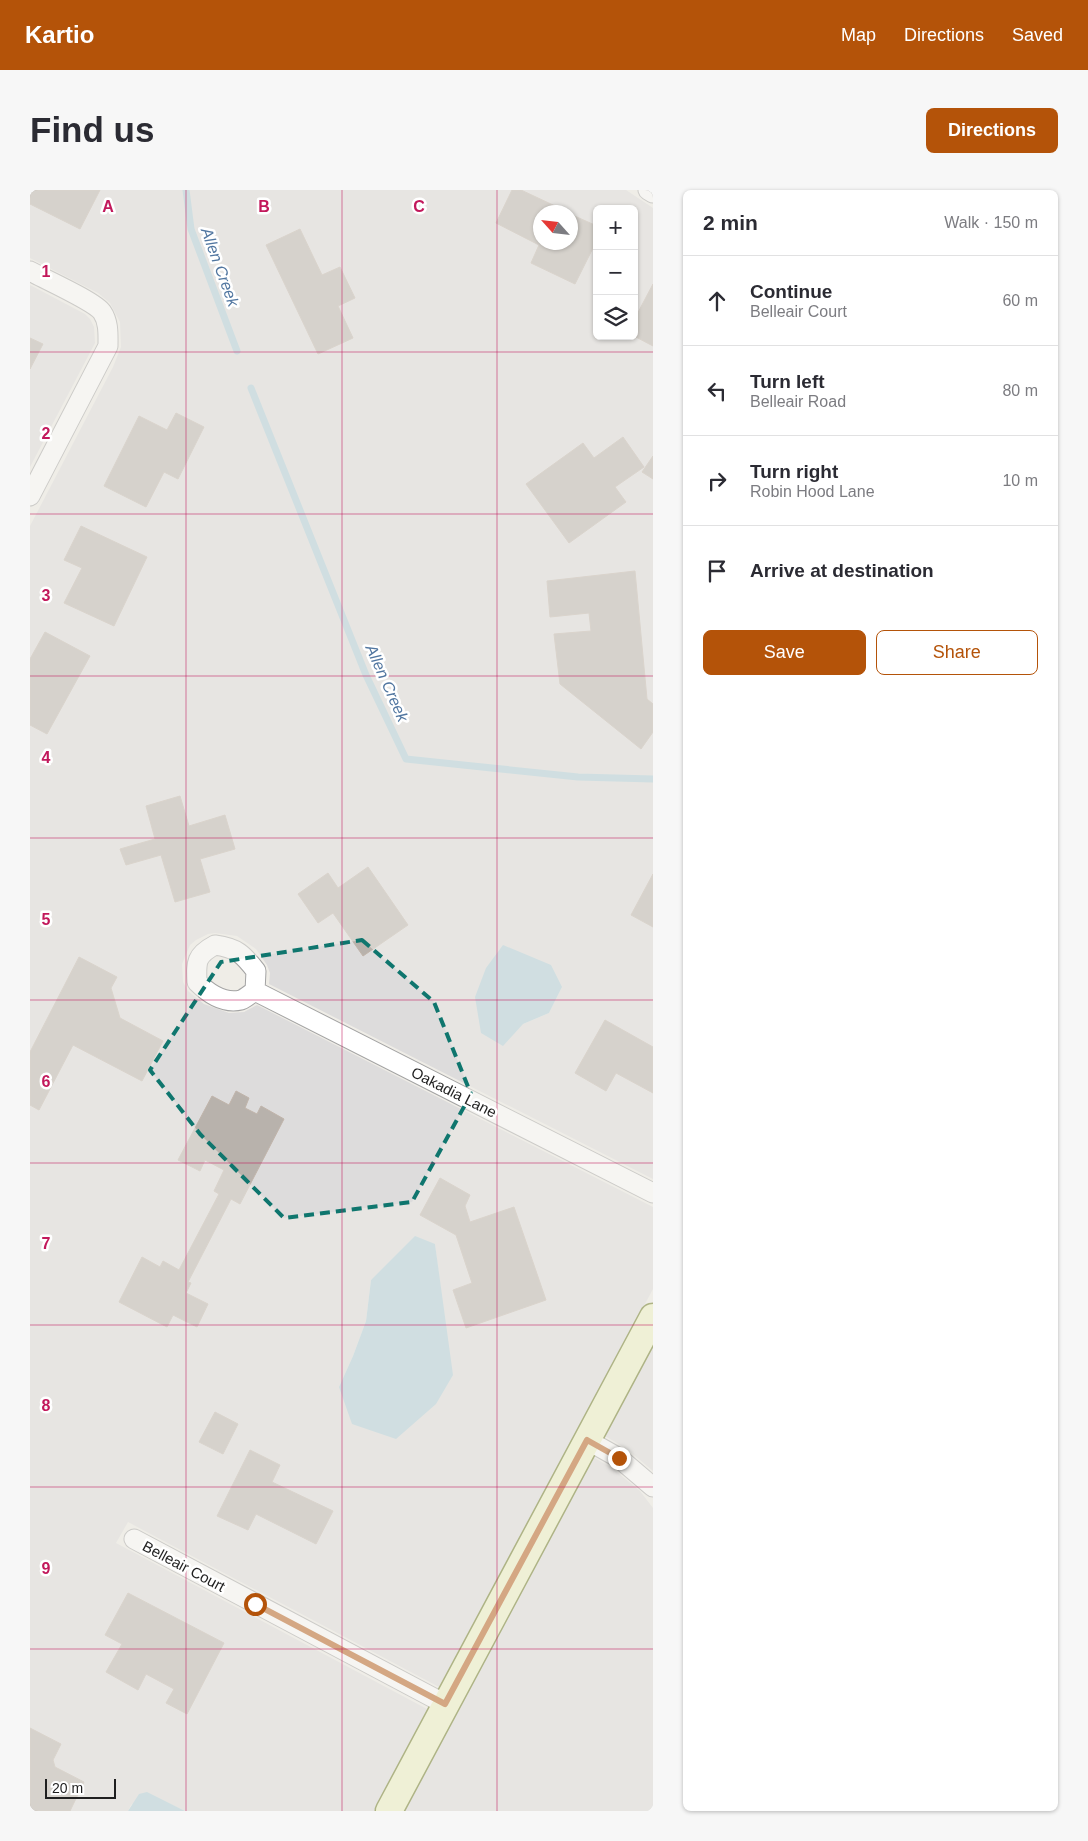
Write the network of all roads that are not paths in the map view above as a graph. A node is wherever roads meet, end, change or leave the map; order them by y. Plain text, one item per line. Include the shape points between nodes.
1 (648, 190) edge
2 (653, 194) edge
3 (30, 271) edge
4 (30, 496) edge
5 (255, 991) dead end
6 (653, 1193) edge
7 (653, 1318) edge
8 (587, 1440) junction
9 (653, 1487) edge
10 (134, 1539) dead end
11 (445, 1704) junction
12 (389, 1811) edge

1 - 2 street
3 - 4 street via 102,312 108,326 108,346
5 - 6 street, Oakadia Lane
7 - 8 main road
8 - 9 street via 619,1458
8 - 11 main road
10 - 11 street, Belleair Court
11 - 12 main road

